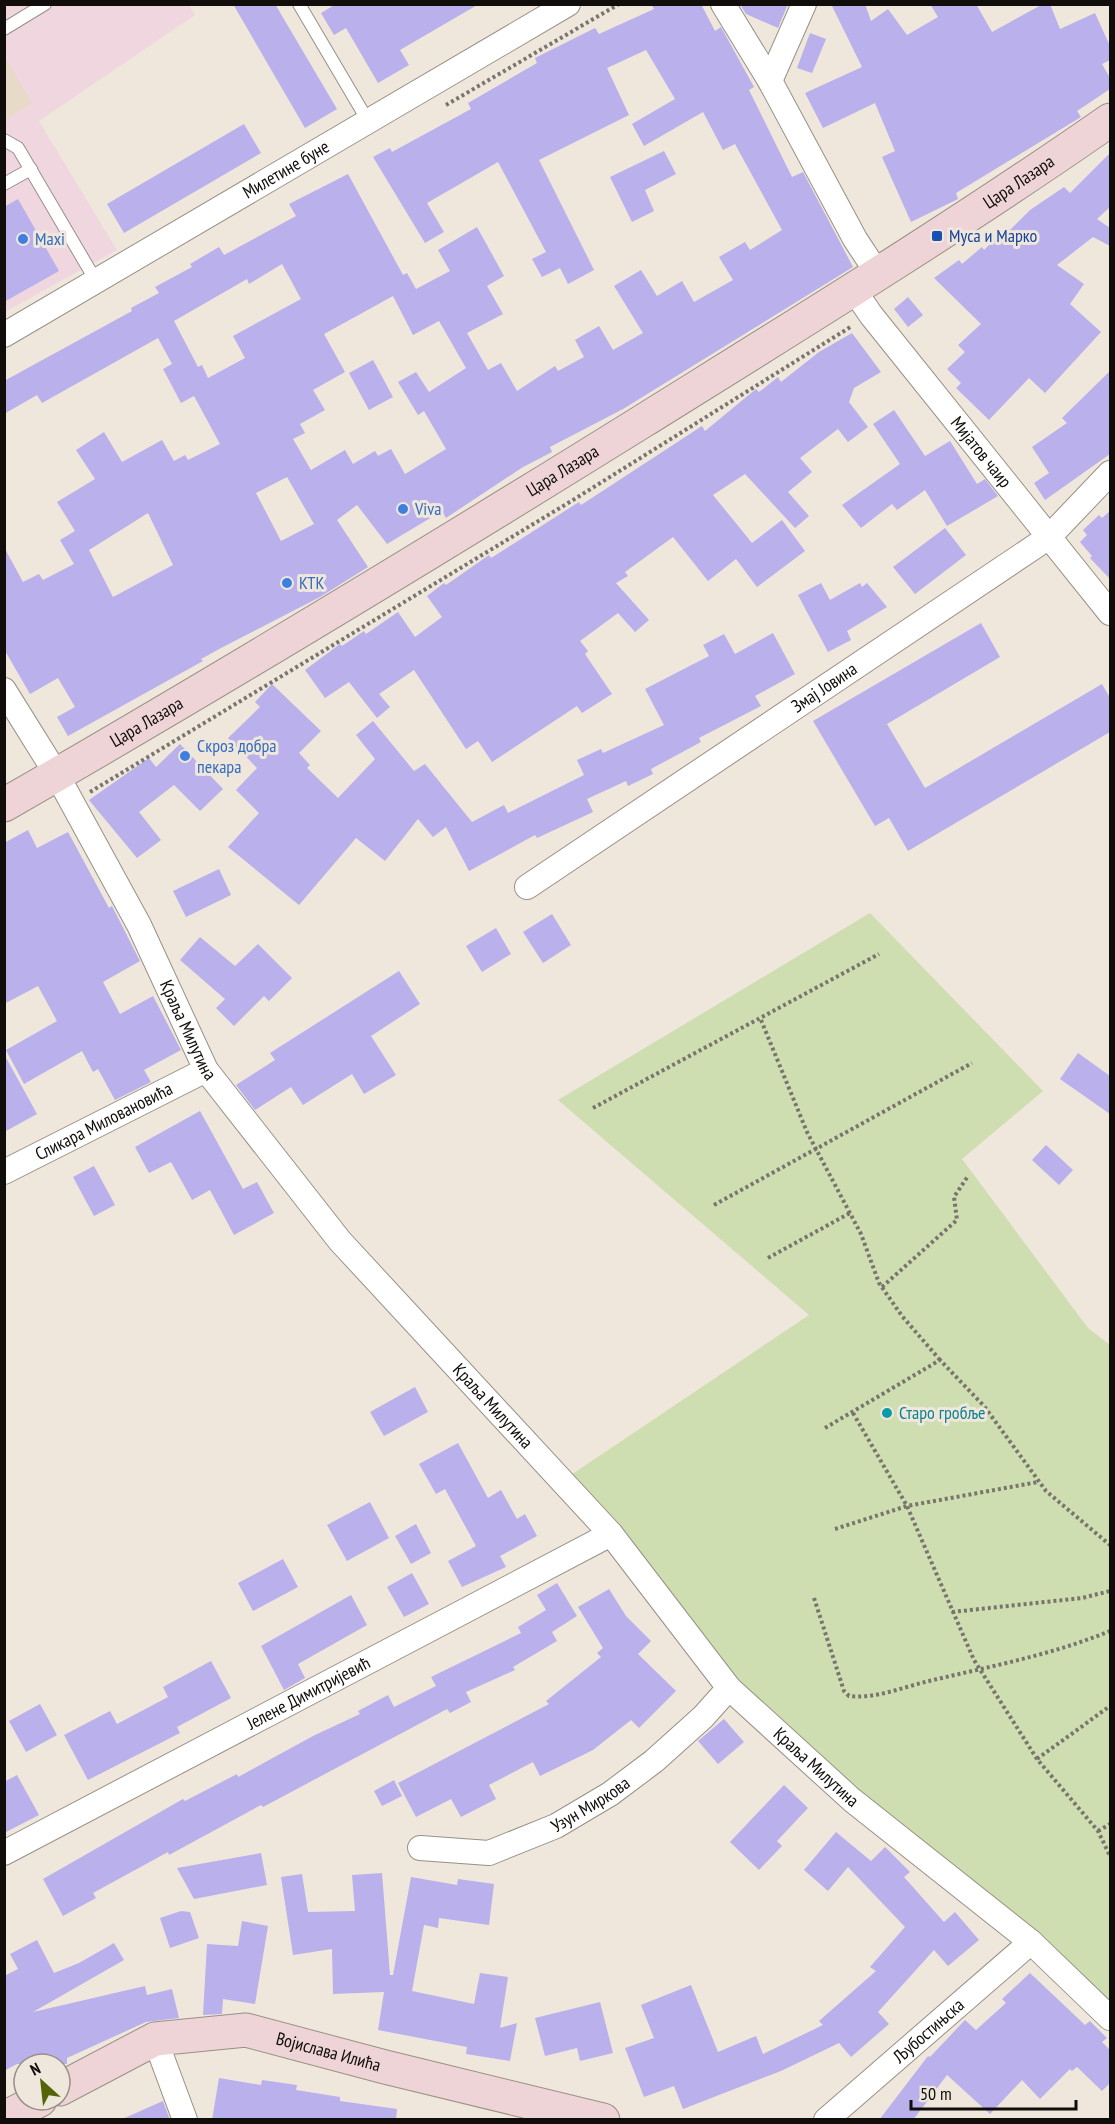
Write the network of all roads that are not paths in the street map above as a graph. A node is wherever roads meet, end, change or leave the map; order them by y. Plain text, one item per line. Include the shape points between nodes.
1 (45, 4) edge
2 (299, 4) edge
3 (568, 4) edge
4 (723, 4) edge
5 (804, 4) edge
6 (4, 29) edge
7 (770, 81) junction
8 (1110, 120) edge
9 (368, 122) junction
10 (4, 140) edge
11 (31, 169) junction
12 (4, 184) edge
13 (96, 281) junction
14 (866, 282) junction
15 (4, 335) edge
16 (1110, 473) edge
17 (1049, 537) junction
18 (1110, 613) edge
19 (4, 690) edge
20 (57, 775) junction
21 (4, 805) edge
22 (527, 887) dead end
23 (206, 1070) junction
24 (4, 1172) edge
25 (611, 1534) junction
26 (729, 1688) junction
27 (420, 1848) dead end
28 (4, 1853) edge
29 (1031, 1942) junction
30 (1110, 2018) edge
31 (155, 2039) junction
32 (72, 2083) edge
33 (185, 2120) edge
34 (603, 2120) edge
35 (826, 2120) edge

1 - 6 lane
2 - 9 lane
3 - 9 street, Милетине буне
4 - 7 street, Мијатов чаир
5 - 7 street
7 - 14 street, Мијатов чаир via 855,239
8 - 14 main road, Цара Лазара
9 - 13 street, Милетине буне
10 - 11 lane via 18,147
11 - 12 lane
11 - 13 lane
13 - 15 street, Милетине буне
14 - 17 street, Мијатов чаир via 871,315
14 - 20 main road, Цара Лазара via 464,532
16 - 17 street, Змај Јовина
17 - 18 street, Мијатов чаир
17 - 22 street, Змај Јовина
19 - 20 street, Краља Милутина
20 - 21 main road, Цара Лазара
20 - 23 street, Краља Милутина via 139,925
23 - 24 street, Сликара Миловановића
23 - 25 street, Краља Милутина via 340,1241
25 - 26 street, Краља Милутина
25 - 28 street, Јелене Димитријевић
26 - 27 street, Узун Миркова via 654,1761 556,1827 489,1852
26 - 29 street, Краља Милутина via 852,1800
29 - 30 street, Краља Милутина
29 - 35 street, Љубостињска
31 - 32 main road, Војислава Илића
31 - 33 street
31 - 34 main road, Војислава Илића via 246,2030

